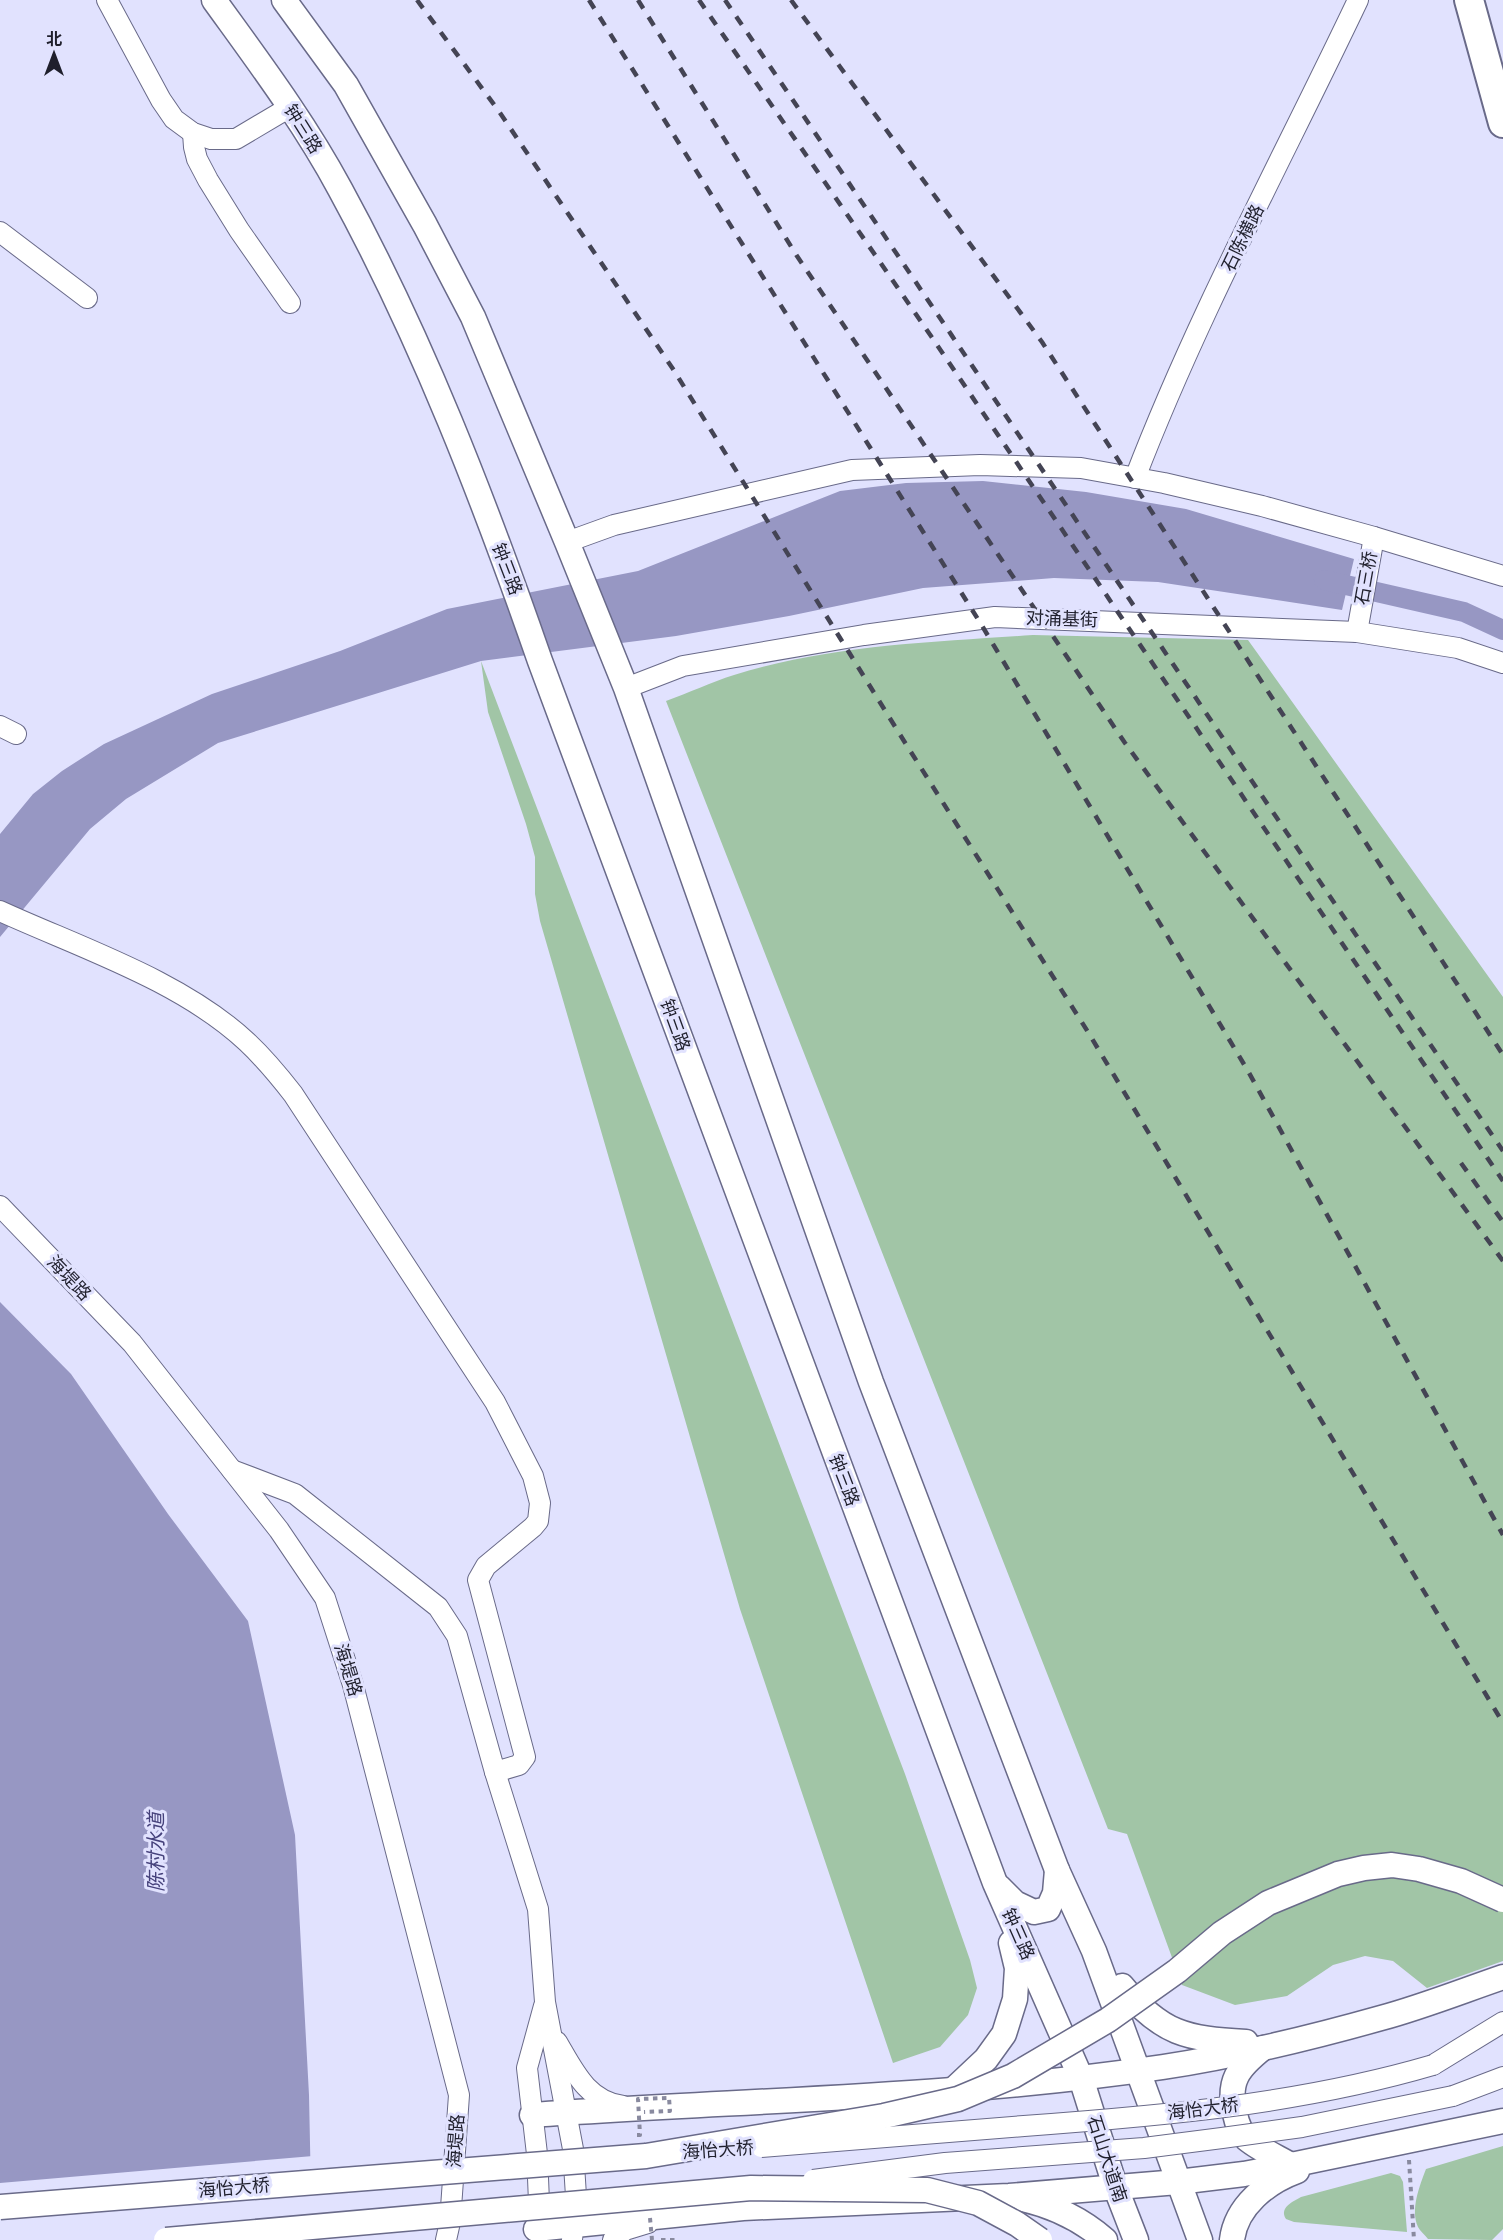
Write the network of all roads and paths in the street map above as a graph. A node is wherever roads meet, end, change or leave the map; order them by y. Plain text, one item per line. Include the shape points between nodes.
1 (106, 0) edge
2 (214, 0) edge
3 (284, 0) edge
4 (1358, 0) edge
5 (1469, 0) edge
6 (290, 107) junction
7 (1503, 123) edge
8 (193, 133) junction
9 (0, 232) edge
10 (87, 298) dead end
11 (290, 303) dead end
12 (1135, 478) junction
13 (1374, 537) junction
14 (567, 542) junction
15 (1503, 576) edge
16 (1358, 626) junction
17 (1503, 663) edge
18 (626, 688) junction
19 (0, 911) edge
20 (0, 1206) edge
21 (232, 1470) junction
22 (495, 1772) junction
23 (1057, 1870) junction
24 (995, 1883) junction
25 (1503, 1900) edge
26 (1094, 1951) junction
27 (1503, 1977) edge
28 (545, 2002) junction
29 (1503, 2022) edge
30 (1271, 2046) junction
31 (1138, 2070) junction
32 (1503, 2077) edge
33 (1081, 2078) junction
34 (952, 2091) junction
35 (639, 2106) junction
36 (567, 2112) junction
37 (532, 2115) junction
38 (1503, 2121) edge
39 (1408, 2141) junction
40 (1341, 2155) junction
41 (646, 2156) junction
42 (1291, 2165) junction
43 (1178, 2182) junction
44 (1115, 2186) junction
45 (751, 2188) junction
46 (1009, 2196) junction
47 (0, 2206) edge
48 (674, 2216) junction
49 (572, 2233) edge
50 (535, 2234) edge
51 (166, 2240) edge
52 (446, 2240) edge
53 (613, 2240) edge
54 (658, 2240) edge
55 (679, 2240) edge
56 (1040, 2240) edge
57 (1104, 2240) edge
58 (1136, 2240) edge
59 (1200, 2240) edge
60 (1232, 2240) edge
61 (1414, 2240) edge

1 - 8 street via 161,100 174,119
2 - 6 main road, 钟三路
3 - 14 main road via 346,85 425,225 473,317
4 - 12 street, 石陈横路 via 1155,424
5 - 7 highway
6 - 8 street via 236,139 211,139
6 - 24 main road, 钟三路 via 339,188 431,375 514,586
8 - 11 street via 197,159 208,180
9 - 10 street
12 - 13 street via 1262,506
12 - 14 street via 1081,468 980,465 852,470 614,525
13 - 15 street
13 - 16 street, 石三桥
14 - 18 main road
16 - 17 street, 对涌基街 via 1458,648
16 - 18 street, 对涌基街 via 995,617 683,666
18 - 23 main road via 871,1382
19 - 22 street via 177,991 254,1048 293,1094 495,1402 533,1476 540,1503 538,1521 486,1566 478,1580 525,1757 519,1765
20 - 21 street, 海堤路 via 132,1343
21 - 22 street via 295,1494 438,1607 457,1636
21 - 52 street, 海堤路 via 325,1598 353,1685 459,2095
22 - 28 street via 538,1909
23 - 24 main road via 1055,1893 1048,1909 1034,1912 1015,1903
23 - 26 main road
24 - 33 main road, 钟三路
24 - 34 main road via 1017,1968 1015,1999 1004,2034 986,2059
25 - 41 main road, bridge via 1461,1881 1419,1869 1392,1865 1338,1874 1268,1903 1090,2032 1013,2076 958,2099 884,2116
26 - 30 main road via 1137,2004 1158,2023 1210,2040
26 - 31 main road
27 - 30 main road via 1382,2018
28 - 35 street via 556,2039 593,2094 608,2104
28 - 36 street
28 - 37 street via 527,2068
29 - 41 street, 海怡大桥, bridge via 1433,2065 1336,2088 1215,2108
30 - 31 main road
30 - 42 main road via 1245,2062 1235,2076 1235,2116 1248,2139
31 - 33 main road
31 - 43 main road
32 - 45 street, 海怡大桥, bridge via 1453,2097 1222,2139 945,2163
33 - 34 main road
33 - 44 main road, 石山大道南
34 - 35 main road
35 - 35 path, bridge via 669,2098 670,2111
35 - 36 main road
36 - 37 main road
36 - 49 street via 576,2196
37 - 50 street via 539,2193
38 - 39 main road
39 - 40 main road
39 - 61 path
40 - 42 main road
40 - 60 main road via 1281,2177 1259,2193 1242,2211
41 - 47 main road, 海怡大桥, bridge
42 - 43 main road
43 - 44 main road
43 - 59 main road
44 - 46 main road
44 - 58 main road, 石山大道南
45 - 51 main road, 海怡大桥, bridge
45 - 56 main road, bridge via 927,2190 978,2203
46 - 48 main road via 743,2208
46 - 57 main road via 1058,2210
48 - 49 main road
48 - 53 street via 625,2230
49 - 50 main road
54 - 55 path

